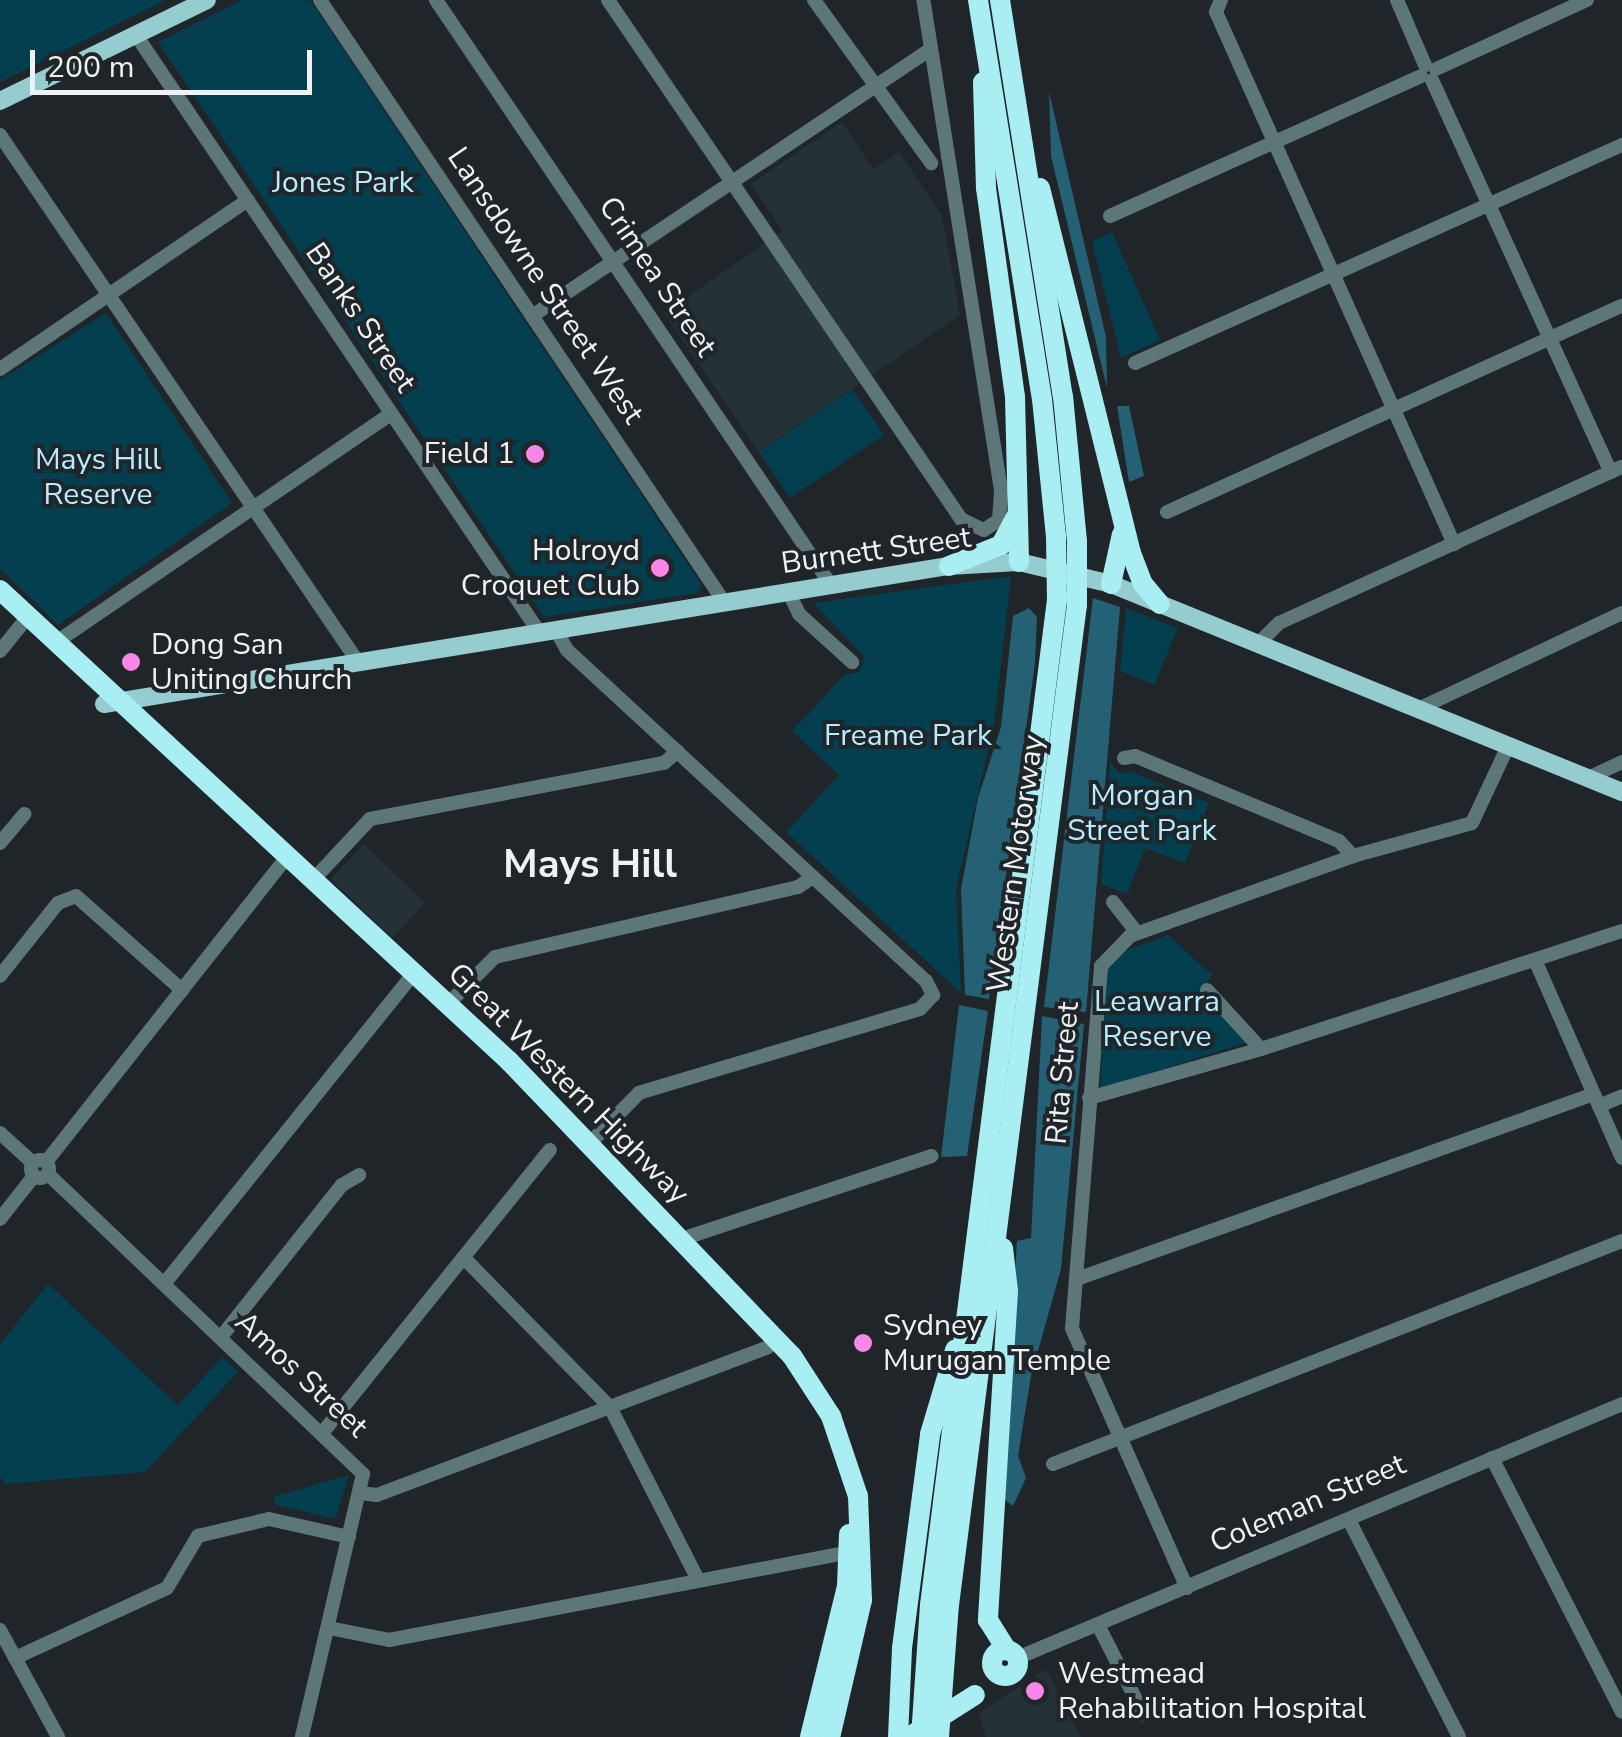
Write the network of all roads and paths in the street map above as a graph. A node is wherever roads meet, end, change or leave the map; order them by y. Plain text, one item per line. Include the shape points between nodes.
1 (207, 0) edge
2 (320, 0) edge
3 (436, 0) edge
4 (608, 0) edge
5 (814, 0) edge
6 (924, 0) edge
7 (978, 0) edge
8 (1000, 0) edge
9 (1397, 0) edge
10 (1586, 0) edge
11 (1218, 3) edge
12 (136, 35) junction
13 (986, 45) junction
14 (931, 49) junction
15 (1429, 73) junction
16 (872, 84) junction
17 (0, 102) edge
18 (0, 135) edge
19 (1022, 139) junction
20 (1274, 143) junction
21 (1622, 145) edge
22 (931, 163) dead end
23 (730, 181) junction
24 (248, 200) junction
25 (1491, 205) junction
26 (1110, 216) dead end
27 (613, 261) junction
28 (1334, 276) junction
29 (108, 295) junction
30 (1622, 306) edge
31 (532, 316) junction
32 (1550, 339) junction
33 (1135, 363) dead end
34 (0, 369) edge
35 (1394, 410) junction
36 (390, 414) junction
37 (1616, 470) edge
38 (1020, 489) junction
39 (253, 507) junction
40 (1167, 512) dead end
41 (1122, 522) junction
42 (1454, 544) junction
43 (1019, 562) junction
44 (950, 566) junction
45 (1110, 584) junction
46 (830, 585) junction
47 (0, 590) edge
48 (788, 592) junction
49 (724, 602) junction
50 (1067, 603) junction
51 (0, 604) edge
52 (1160, 604) junction
53 (1622, 612) edge
54 (22, 624) junction
55 (548, 631) junction
56 (55, 643) junction
57 (1257, 645) junction
58 (0, 651) edge
59 (358, 662) junction
60 (852, 662) dead end
61 (111, 702) junction
62 (1416, 710) junction
63 (1508, 746) junction
64 (678, 751) junction
65 (1124, 758) dead end
66 (1622, 762) edge
67 (1588, 778) junction
68 (1622, 792) edge
69 (24, 814) dead end
70 (0, 843) edge
71 (1353, 856) junction
72 (281, 864) junction
73 (813, 876) junction
74 (313, 880) junction
75 (1113, 902) dead end
76 (1622, 931) edge
77 (1138, 933) junction
78 (1536, 960) junction
79 (0, 976) edge
80 (408, 980) junction
81 (182, 990) junction
82 (1207, 990) dead end
83 (448, 1004) junction
84 (1262, 1049) junction
85 (1622, 1096) edge
86 (1089, 1098) junction
87 (1597, 1100) junction
88 (0, 1133) edge
89 (589, 1144) junction
90 (550, 1150) dead end
91 (932, 1156) dead end
92 (1622, 1158) edge
93 (40, 1169) junction
94 (359, 1176) dead end
95 (999, 1211) junction
96 (0, 1220) edge
97 (682, 1238) junction
98 (1622, 1242) edge
99 (464, 1258) junction
100 (1077, 1279) junction
101 (164, 1284) junction
102 (967, 1318) junction
103 (221, 1337) junction
104 (768, 1347) junction
105 (1622, 1404) edge
106 (610, 1407) junction
107 (323, 1432) junction
108 (1116, 1438) junction
109 (1492, 1458) junction
110 (1053, 1464) dead end
111 (360, 1493) junction
112 (1349, 1520) junction
113 (349, 1537) junction
114 (850, 1552) junction
115 (698, 1580) junction
116 (1187, 1588) junction
117 (1099, 1626) junction
118 (329, 1628) junction
119 (0, 1630) edge
120 (15, 1658) junction
121 (1007, 1661) junction
122 (1622, 1712) edge
123 (1144, 1715) dead end
124 (58, 1737) edge
125 (302, 1737) edge
126 (810, 1737) edge
127 (832, 1737) edge
128 (898, 1737) edge
129 (909, 1737) edge
130 (921, 1737) edge
131 (939, 1737) edge
132 (1460, 1737) edge

1 - 12 main road
2 - 31 street, Lansdowne Street West
3 - 27 street, Crimea Street
4 - 23 street
5 - 16 street
6 - 14 street
7 - 13 highway, Western Motorway
8 - 19 highway, Western Motorway
9 - 15 street
10 - 15 street
11 - 20 street
12 - 17 main road
12 - 24 street, Banks Street
13 - 38 highway via 980,127
13 - 50 highway, Western Motorway, bridge
14 - 16 street
14 - 23 street via 993,423 1002,502 999,520 989,529 974,530 961,519
15 - 20 street
15 - 25 street
16 - 22 street
16 - 23 street
18 - 29 street
19 - 41 highway via 1057,238
19 - 50 highway, Western Motorway, bridge via 1068,435 1077,541
20 - 26 street
20 - 28 street
21 - 25 street
23 - 27 street
24 - 29 street
24 - 36 street, Banks Street
25 - 28 street
25 - 32 street
27 - 31 street
27 - 46 street, Crimea Street
28 - 33 street
28 - 35 street
29 - 34 street
29 - 39 street
30 - 32 street
31 - 49 street, Lansdowne Street West
32 - 35 street
32 - 37 street
35 - 40 street
35 - 42 street
36 - 39 street
36 - 55 street, Banks Street
37 - 42 street
38 - 43 highway
38 - 44 highway via 1006,540
39 - 56 street
39 - 59 street
41 - 45 highway
41 - 52 highway via 1139,578
42 - 57 street via 1273,626
43 - 44 main road, Burnett Street
43 - 45 main road, Burnett Street
44 - 46 main road, Burnett Street
45 - 52 main road, Burnett Street
46 - 48 main road, Burnett Street
47 - 56 highway, Great Western Highway
48 - 49 main road, Burnett Street
48 - 60 street via 799,614
49 - 55 main road, Burnett Street
50 - 95 highway, Western Motorway
50 - 102 highway, Western Motorway
51 - 54 highway, Great Western Highway
52 - 57 main road, Burnett Street
53 - 62 street
54 - 58 street
54 - 61 highway, Great Western Highway
55 - 59 main road, Burnett Street
55 - 64 street, Banks Street
56 - 61 highway, Great Western Highway
57 - 62 main road, Burnett Street
59 - 61 main road, Burnett Street
61 - 72 highway, Great Western Highway
61 - 74 highway, Great Western Highway
62 - 63 main road, Burnett Street
63 - 67 main road, Burnett Street
63 - 71 street, Rita Street via 1475,821
64 - 73 street, Banks Street
64 - 74 street via 664,763 370,819
65 - 71 street via 1135,756 1339,841
66 - 67 street
67 - 68 main road, Burnett Street
69 - 70 street
71 - 77 street, Rita Street
72 - 80 highway, Great Western Highway
72 - 81 street
73 - 83 street via 798,887 495,957
73 - 89 street, Banks Street via 926,981 933,995 920,1009 636,1095
74 - 83 highway, Great Western Highway
75 - 77 street
76 - 78 street
77 - 86 street, Rita Street via 1114,946 1101,966
78 - 84 street
78 - 87 street
79 - 81 street via 58,903 72,896 84,899
80 - 101 street
80 - 104 highway, Great Western Highway via 508,1072
81 - 93 street
82 - 84 street
83 - 89 highway, Great Western Highway
84 - 86 street
85 - 87 street
86 - 100 street, Rita Street
87 - 92 street
87 - 100 street
88 - 93 street, Amos Street
89 - 97 highway, Great Western Highway
90 - 99 street
91 - 97 street
93 - 96 street
93 - 101 street, Amos Street
94 - 103 street via 342,1185
95 - 121 highway via 1008,1291 988,1620
95 - 131 highway, Western Motorway via 948,1604
97 - 127 highway, Great Western Highway via 792,1356 823,1401 850,1464 864,1565
98 - 108 street
99 - 106 street
99 - 107 street
100 - 108 street, Rita Street via 1073,1334
101 - 103 street, Amos Street
102 - 128 highway via 930,1434 902,1648
102 - 130 highway, Western Motorway
103 - 107 street, Amos Street
104 - 106 street
104 - 114 highway, Great Western Highway via 827,1438 842,1484
105 - 109 street, Coleman Street
106 - 111 street via 377,1495
106 - 115 street
107 - 111 street, Amos Street via 363,1474
108 - 110 street
108 - 116 street, Rita Street
109 - 112 street, Coleman Street
109 - 122 street
111 - 113 street
112 - 116 street, Coleman Street
112 - 132 street
113 - 118 street
113 - 120 street via 269,1519 198,1536 167,1588
114 - 115 street
114 - 126 highway, Great Western Highway via 841,1620
115 - 118 street via 388,1640
116 - 117 street, Coleman Street
117 - 121 street, Coleman Street
117 - 123 street
118 - 125 street
119 - 120 street
120 - 124 street
121 - 129 highway, Coleman Street, bridge via 975,1695

